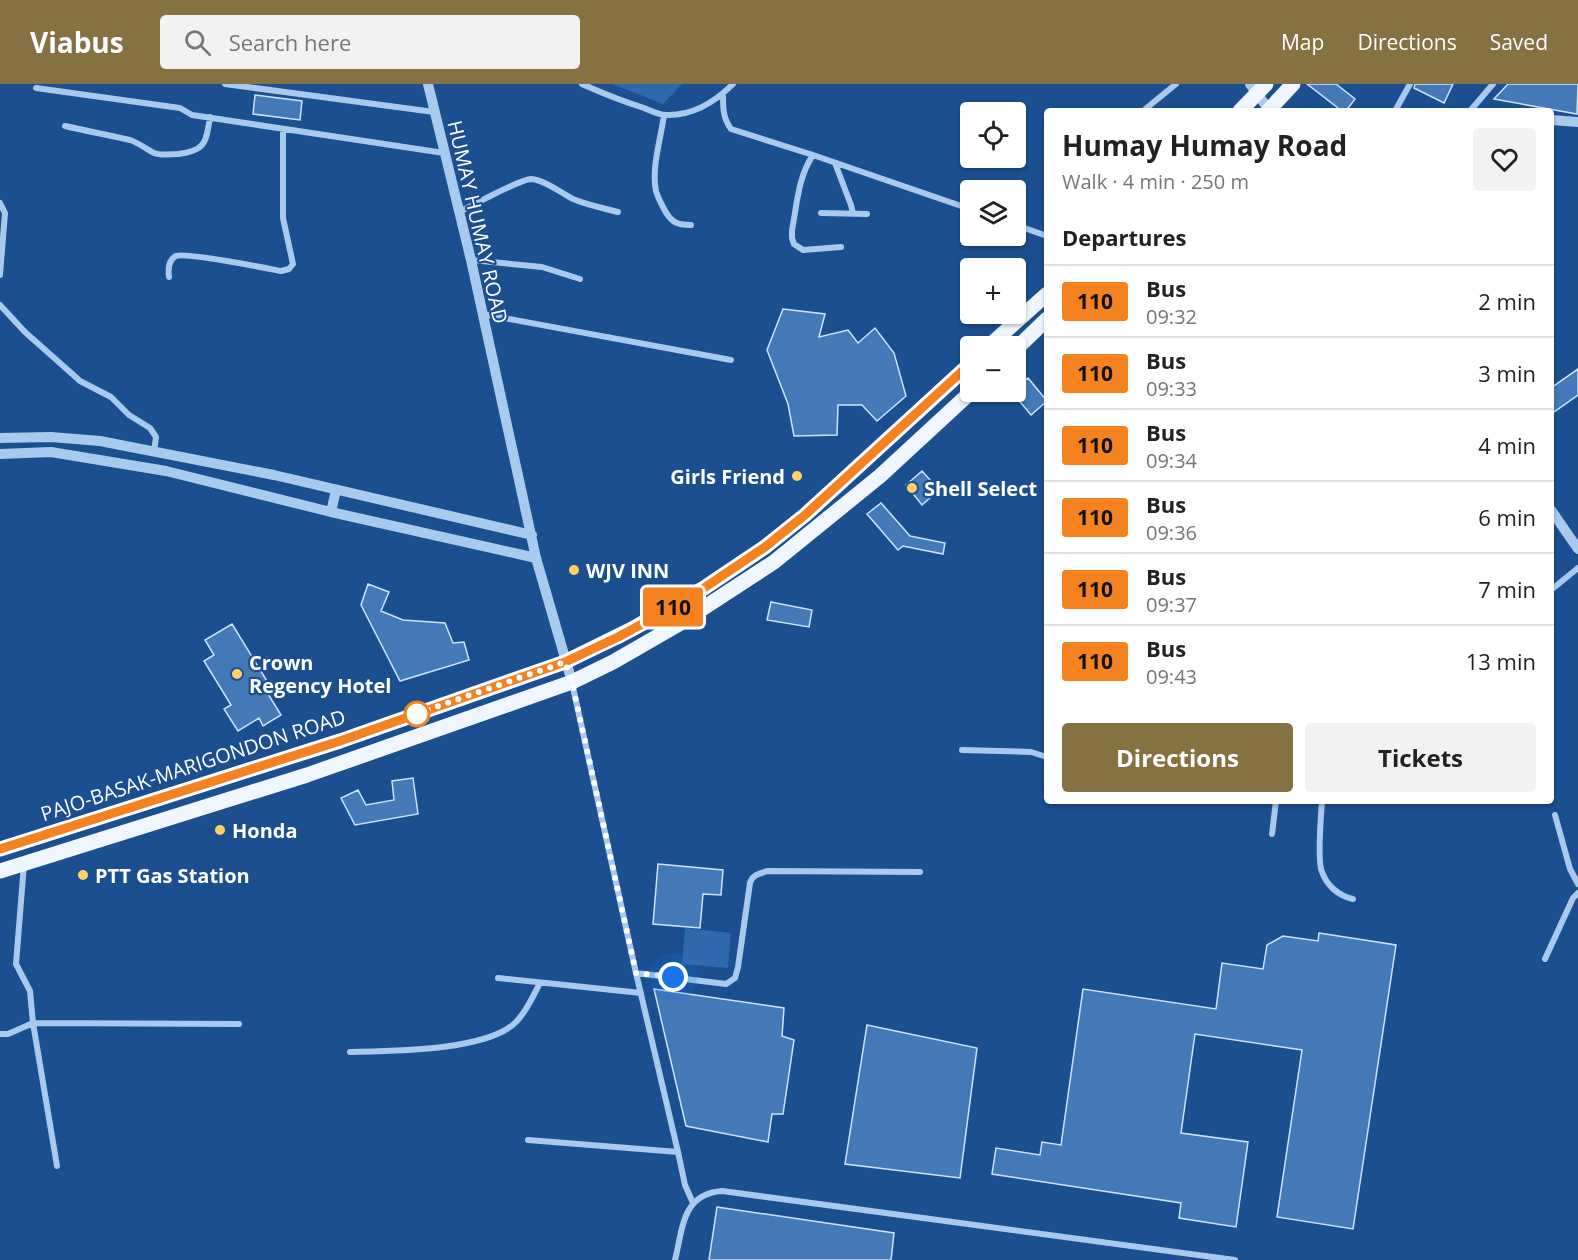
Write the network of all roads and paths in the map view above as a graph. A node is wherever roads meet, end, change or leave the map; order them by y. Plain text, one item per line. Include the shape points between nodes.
1 (225, 84) edge
2 (428, 84) edge
3 (582, 84) edge
4 (733, 84) edge
5 (1176, 84) edge
6 (1293, 84) edge
7 (1410, 84) edge
8 (1493, 84) edge
9 (1258, 87) edge
10 (36, 88) dead end
11 (723, 95) junction
12 (1147, 108) edge
13 (1241, 108) edge
14 (1268, 108) edge
15 (1272, 108) edge
16 (1397, 108) edge
17 (1473, 108) edge
18 (434, 112) junction
19 (664, 115) junction
20 (210, 117) junction
21 (1554, 120) edge
22 (1578, 122) edge
23 (65, 126) dead end
24 (283, 129) junction
25 (444, 153) junction
26 (813, 155) junction
27 (835, 163) junction
28 (0, 203) edge
29 (960, 206) edge
30 (459, 212) junction
31 (618, 212) dead end
32 (821, 213) dead end
33 (853, 213) junction
34 (867, 214) dead end
35 (690, 225) dead end
36 (1026, 229) edge
37 (1044, 235) edge
38 (841, 247) dead end
39 (471, 260) junction
40 (0, 275) edge
41 (169, 277) dead end
42 (580, 279) dead end
43 (1044, 297) edge
44 (0, 305) edge
45 (482, 314) junction
46 (1044, 322) edge
47 (1000, 336) edge
48 (1026, 339) edge
49 (731, 360) dead end
50 (960, 373) edge
51 (960, 401) edge
52 (0, 438) edge
53 (154, 452) junction
54 (0, 454) edge
55 (336, 490) junction
56 (331, 512) junction
57 (1554, 514) edge
58 (532, 535) junction
59 (1578, 549) edge
60 (536, 558) junction
61 (1578, 568) edge
62 (1554, 588) edge
63 (565, 662) junction
64 (572, 682) junction
65 (962, 750) dead end
66 (1044, 756) edge
67 (1276, 804) edge
68 (1322, 804) edge
69 (1555, 815) dead end
70 (52, 832) junction
71 (1272, 834) dead end
72 (0, 849) edge
73 (61, 852) junction
74 (24, 864) junction
75 (0, 871) edge
76 (920, 872) dead end
77 (1578, 884) edge
78 (1578, 893) edge
79 (1353, 898) dead end
80 (1545, 959) dead end
81 (636, 973) junction
82 (498, 978) dead end
83 (540, 983) junction
84 (641, 993) junction
85 (33, 1023) junction
86 (239, 1024) dead end
87 (0, 1034) edge
88 (350, 1052) dead end
89 (528, 1140) dead end
90 (678, 1152) junction
91 (57, 1166) dead end
92 (693, 1203) junction
93 (675, 1260) edge
94 (1235, 1260) edge

1 - 18 street
2 - 18 street, HUMAY HUMAY ROAD
3 - 19 street
4 - 11 street
5 - 12 street
6 - 15 main road
7 - 16 street
8 - 17 street
9 - 13 main road
9 - 14 street
10 - 20 street via 180,108 192,115
11 - 19 street via 703,107
11 - 26 street via 724,114 731,129
18 - 25 street, HUMAY HUMAY ROAD
19 - 35 street via 656,190 668,215 676,223
20 - 23 street via 207,137 199,149 188,153 157,154 133,141
20 - 24 street
21 - 22 street
24 - 25 street
24 - 41 street via 283,218 292,264 289,269 280,271 182,255 168,266
25 - 30 street, HUMAY HUMAY ROAD
26 - 27 street
26 - 38 street via 802,176 792,238 803,250
27 - 29 street
27 - 33 street
28 - 40 street via 5,213
30 - 31 street via 531,179 575,200
30 - 39 street, HUMAY HUMAY ROAD
32 - 33 street
33 - 34 street
36 - 37 street
39 - 42 street via 542,267
39 - 45 street, HUMAY HUMAY ROAD
43 - 47 main road
44 - 53 street via 80,381 111,397 150,428 156,437
45 - 49 street
45 - 58 street, HUMAY HUMAY ROAD
46 - 48 main road
50 - 63 main road, PAJO-BASAK-MARIGONDON ROAD via 765,547 670,609
51 - 64 main road via 880,477 774,562 679,624
52 - 53 street via 100,441
53 - 55 street
54 - 56 street via 51,452 166,471
55 - 56 street
55 - 58 street
56 - 60 street
57 - 59 street
58 - 60 street, HUMAY HUMAY ROAD
60 - 63 street, HUMAY HUMAY ROAD
61 - 62 street
63 - 64 street, HUMAY HUMAY ROAD
63 - 70 main road, PAJO-BASAK-MARIGONDON ROAD via 340,741
64 - 73 main road via 307,775
64 - 81 street
65 - 66 street via 1031,752
67 - 71 street
68 - 79 street via 1321,870 1335,890
69 - 77 street
70 - 72 main road, PAJO-BASAK-MARIGONDON ROAD
70 - 73 main road
73 - 74 main road
74 - 75 main road
74 - 85 street via 16,964 30,991
76 - 81 street via 756,875 750,883 735,978 726,984
78 - 80 street
81 - 84 street
82 - 83 street
83 - 84 street
83 - 88 street via 515,1024 495,1036 456,1045
84 - 90 street
85 - 86 street
85 - 87 street
85 - 91 street
89 - 90 street
90 - 92 street
92 - 93 street via 687,1211
92 - 94 street via 722,1191

